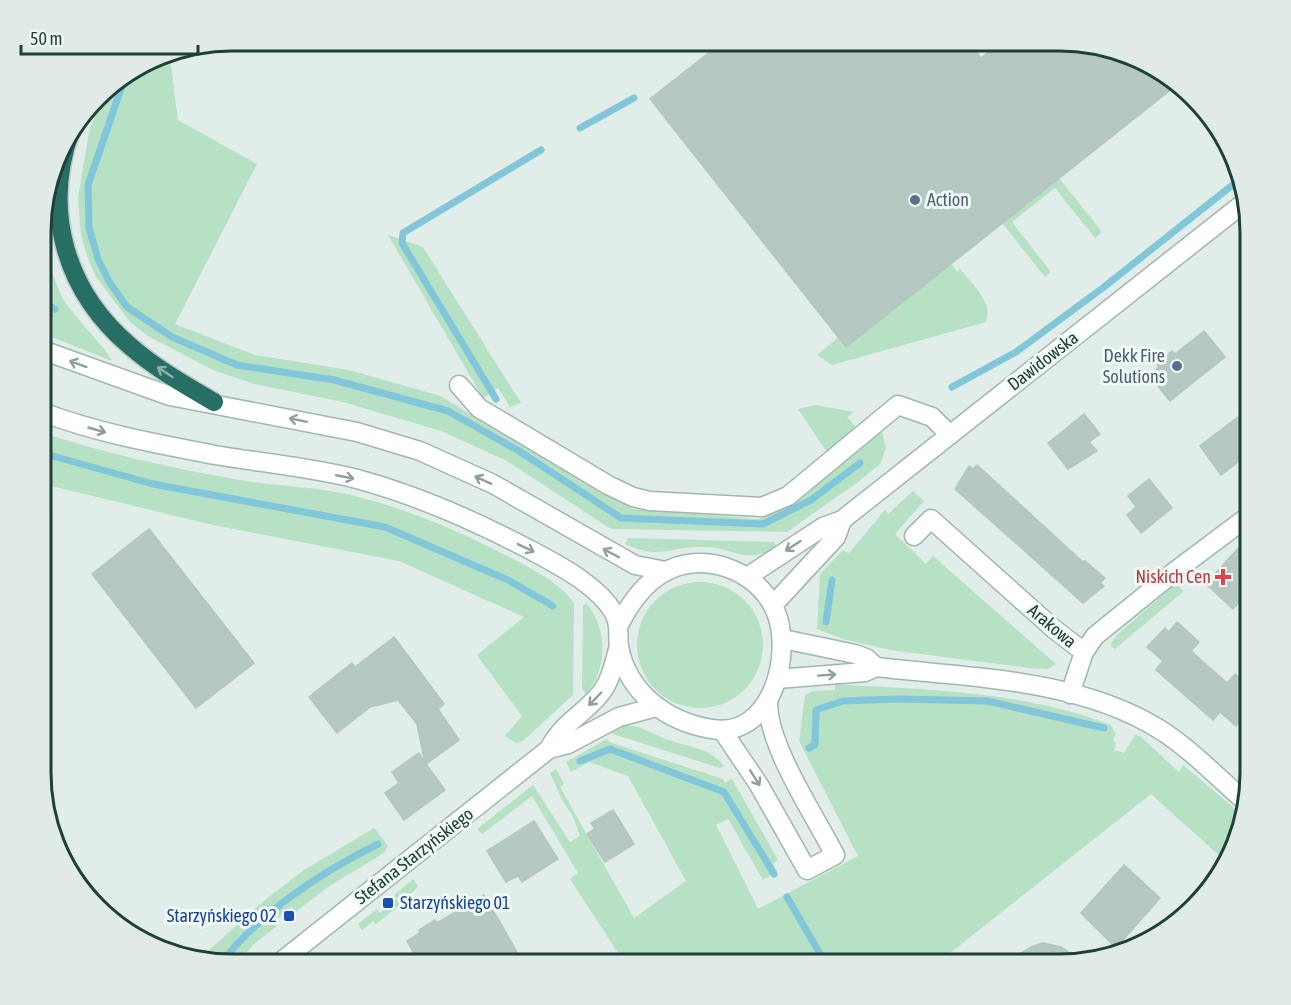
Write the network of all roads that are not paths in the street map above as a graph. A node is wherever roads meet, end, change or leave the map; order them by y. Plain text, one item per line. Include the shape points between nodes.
1 (58, 182) edge
2 (1238, 208) edge
3 (51, 353) edge
4 (459, 385) dead end
5 (214, 402) junction
6 (51, 415) edge
7 (950, 435) junction
8 (842, 520) junction
9 (1240, 522) edge
10 (914, 536) dead end
11 (666, 571) junction
12 (747, 577) junction
13 (773, 605) junction
14 (619, 625) junction
15 (783, 639) junction
16 (619, 646) junction
17 (1084, 652) junction
18 (876, 667) junction
19 (777, 680) junction
20 (1070, 694) junction
21 (768, 701) junction
22 (656, 707) junction
23 (722, 730) junction
24 (549, 749) junction
25 (1238, 795) edge
26 (291, 954) edge

5 -> 1 highway via 130,347 93,307 72,271 62,241
2 - 7 street, Dawidowska
5 -> 3 street via 170,396
4 - 7 street via 479,408 548,451 608,486 650,501 770,506 788,496 898,405 932,417
11 -> 5 street via 635,565 493,484 420,451 357,432
6 -> 14 street via 106,432 356,479 428,503 539,555 589,587 609,606
7 - 8 street, Dawidowska
8 -> 12 street, Dawidowska via 823,526
8 - 13 street, Dawidowska via 836,537
9 - 17 street via 1095,636
10 - 17 street, Arakowa via 931,519
11 - 12 street via 708,563
11 - 14 street via 650,581 634,599
12 - 13 street
13 - 15 street
14 - 16 street
15 - 18 street via 855,654
15 - 19 street
16 - 22 street via 633,682
16 -> 24 street, Stefana Starzyńskiego via 610,676 599,695 558,731
17 - 20 street, Arakowa
19 -> 18 street via 865,672
18 - 20 street via 1031,685
19 - 21 street
20 - 25 street via 1104,703 1159,729
21 - 23 street via 749,719
23 -> 21 street via 759,785 807,870 836,855 777,743 769,722
22 - 23 street via 677,719
22 - 24 street, Stefana Starzyńskiego via 619,717 568,744
24 - 26 street, Stefana Starzyńskiego

